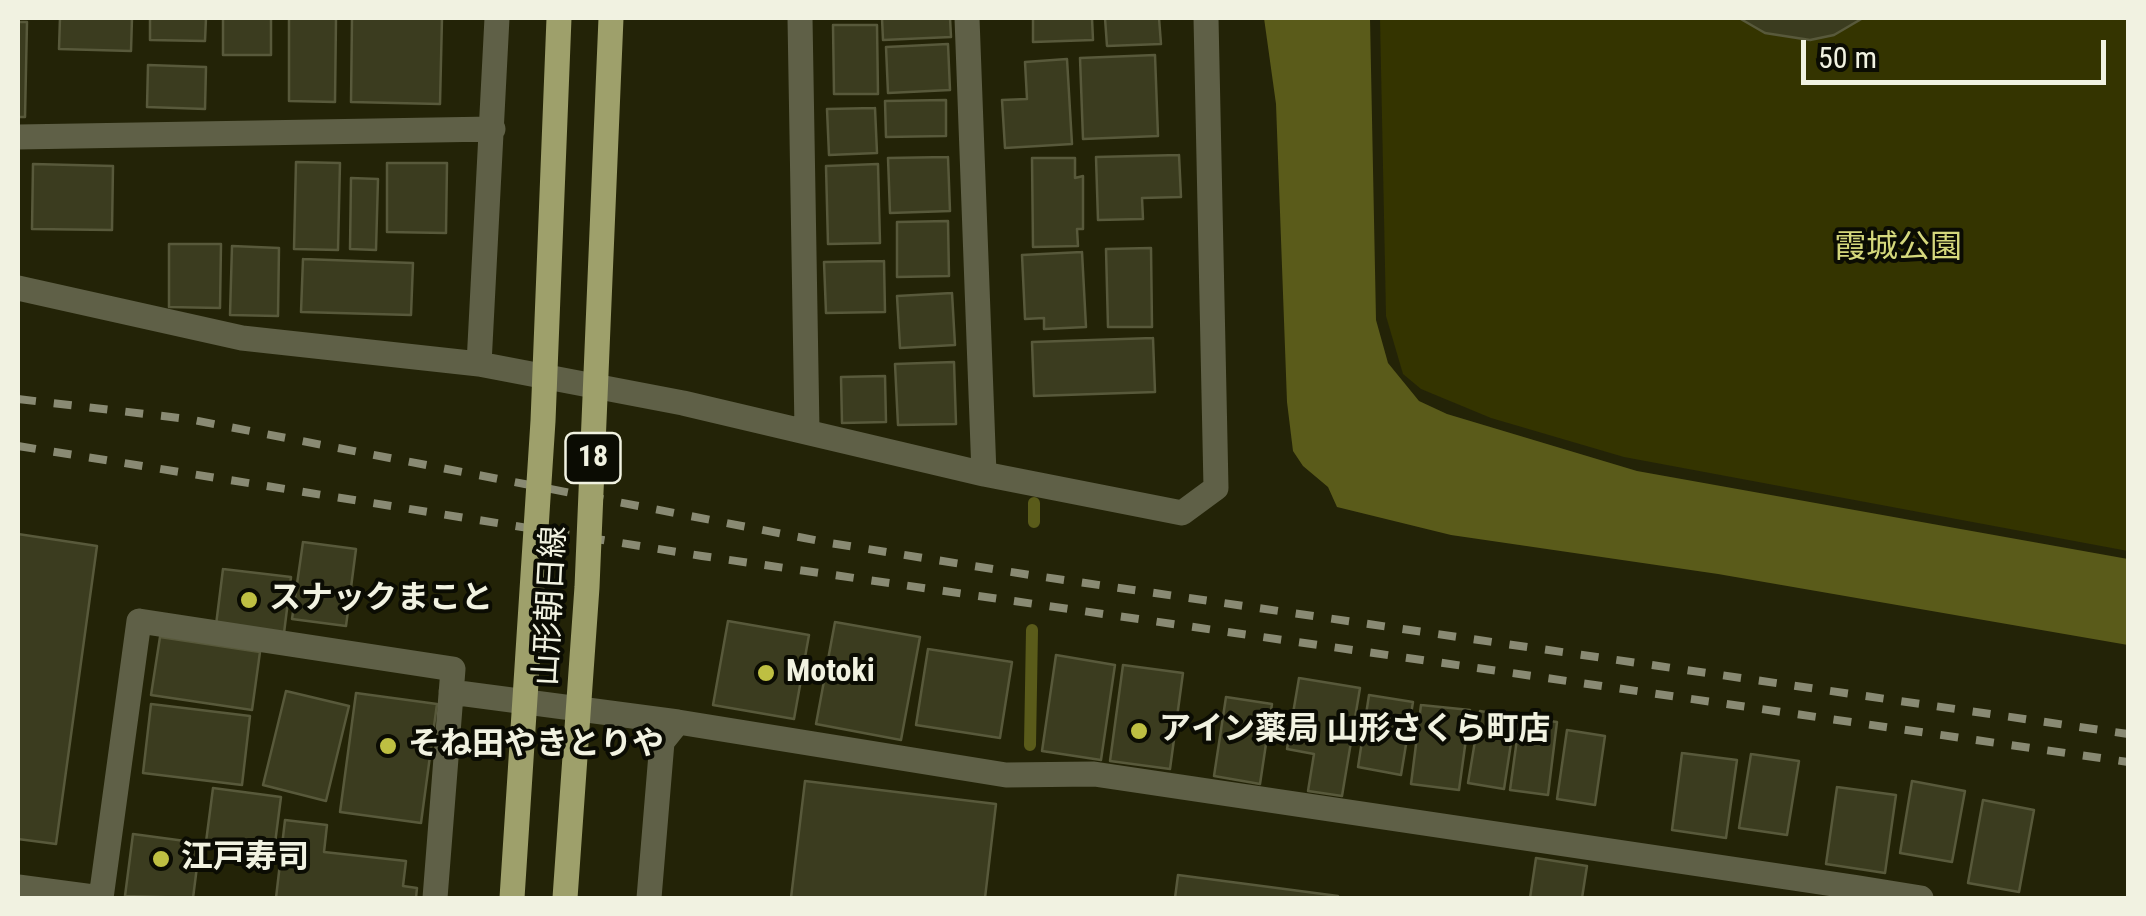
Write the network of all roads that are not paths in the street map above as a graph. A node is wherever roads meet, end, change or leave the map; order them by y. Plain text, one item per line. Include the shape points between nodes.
1 (497, 18) edge
2 (558, 18) edge
3 (611, 18) edge
4 (800, 18) edge
5 (967, 18) edge
6 (1206, 18) edge
7 (493, 129) junction
8 (18, 136) edge
9 (18, 288) edge
10 (479, 364) junction
11 (806, 430) junction
12 (984, 474) junction
13 (452, 692) junction
14 (678, 722) junction
15 (18, 887) edge
16 (1852, 893) edge
17 (101, 898) edge
18 (435, 898) edge
19 (512, 898) edge
20 (564, 898) edge
21 (649, 898) edge
22 (1920, 898) edge

1 - 7 street
2 - 19 main road, 山形朝日線 / 18, bridge via 543,421
3 - 20 main road, 山形朝日線 / 18, bridge via 587,586
4 - 11 street
5 - 12 street
6 - 12 street via 1216,488 1182,513
7 - 8 street
7 - 10 street
9 - 10 street via 242,338
10 - 11 street
11 - 12 street
13 - 14 street
13 - 17 street via 453,669 139,621
13 - 18 street
14 - 16 street via 1006,775 1094,774
14 - 21 street via 662,742
15 - 17 street
16 - 22 street

